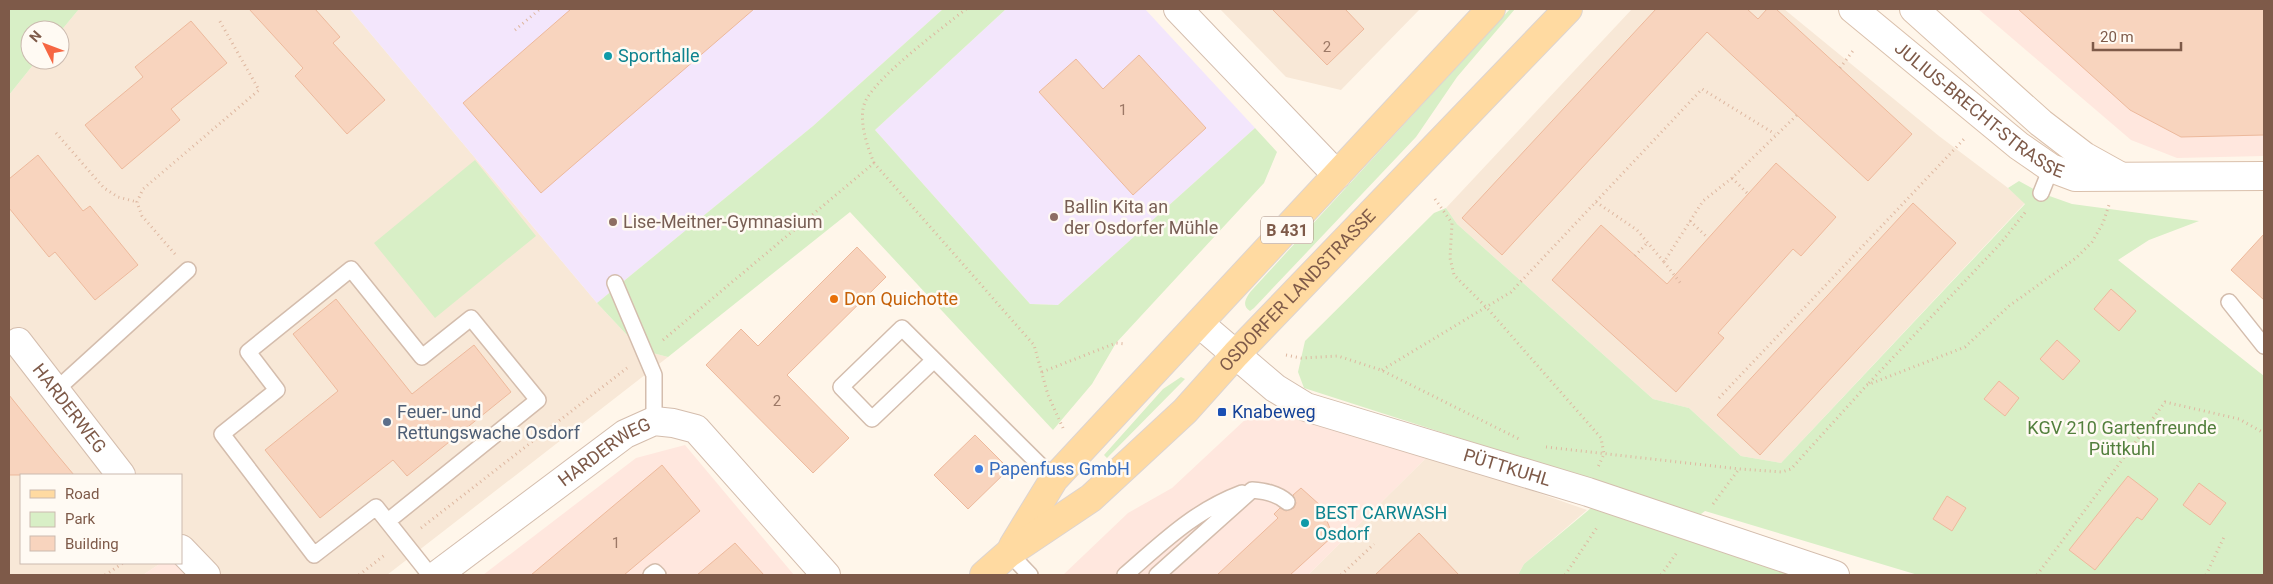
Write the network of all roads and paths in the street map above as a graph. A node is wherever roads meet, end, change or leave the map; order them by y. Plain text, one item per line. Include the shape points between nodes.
1 (540, 9) edge
2 (966, 9) edge
3 (1178, 9) edge
4 (1491, 9) edge
5 (1568, 9) edge
6 (1853, 9) edge
7 (1914, 9) edge
8 (218, 18) dead end
9 (515, 30) dead end
10 (1855, 48) dead end
11 (1840, 68) dead end
12 (1797, 115) dead end
13 (56, 133) dead end
14 (1775, 134) junction
15 (1965, 138) dead end
16 (874, 163) junction
17 (2051, 168) junction
18 (1337, 175) junction
19 (2264, 176) edge
20 (2122, 177) junction
21 (1732, 178) junction
22 (2041, 193) joint
23 (1748, 194) dead end
24 (1434, 199) dead end
25 (137, 202) junction
26 (1596, 202) junction
27 (2110, 202) dead end
28 (1690, 221) junction
29 (1708, 238) dead end
30 (1647, 243) junction
31 (1635, 256) dead end
32 (1664, 262) junction
33 (188, 270) joint
34 (614, 282) dead end
35 (1682, 285) dead end
36 (2229, 302) dead end
37 (1487, 308) junction
38 (1200, 324) junction
39 (18, 342) dead end
40 (1126, 344) dead end
41 (2264, 346) edge
42 (645, 354) junction
43 (1236, 354) junction
44 (1286, 355) dead end
45 (934, 360) junction
46 (1381, 370) junction
47 (1042, 372) junction
48 (1867, 385) junction
49 (56, 390) junction
50 (1719, 398) dead end
51 (654, 421) junction
52 (1064, 431) dead end
53 (2264, 433) edge
54 (1523, 441) dead end
55 (1541, 447) dead end
56 (1604, 454) junction
57 (120, 474) edge
58 (1054, 479) junction
59 (1252, 490) junction
60 (1287, 502) dead end
61 (1614, 503) junction
62 (388, 522) junction
63 (2225, 535) dead end
64 (403, 541) junction
65 (1374, 544) dead end
66 (182, 550) edge
67 (1009, 553) junction
68 (122, 564) edge
69 (105, 575) edge
70 (206, 575) edge
71 (359, 575) edge
72 (430, 575) edge
73 (437, 575) edge
74 (652, 575) edge
75 (658, 575) edge
76 (826, 575) edge
77 (984, 575) edge
78 (1030, 575) edge
79 (1126, 575) edge
80 (1157, 575) edge
81 (1341, 575) edge
82 (1565, 575) edge
83 (1835, 575) edge
84 (2037, 575) edge
85 (2206, 575) edge

1 - 9 path
2 - 16 path via 888,75 866,101 862,127
3 - 18 street
4 - 18 main road, OSDORFER LANDSTRASSE / B 431
5 - 43 main road, OSDORFER LANDSTRASSE / B 431
6 - 17 street, JULIUS-BRECHT-STRASSE via 2019,146
7 - 20 street, JULIUS-BRECHT-STRASSE via 2041,123 2084,156
8 - 25 path via 259,90 143,189
10 - 11 path
12 - 14 path
13 - 25 path via 104,188 118,197
14 - 21 path
14 - 26 path via 1702,89
15 - 50 path
16 - 42 path
16 - 47 path via 1034,345
17 - 20 street, JULIUS-BRECHT-STRASSE via 2075,177
17 - 22 lane
18 - 38 main road, OSDORFER LANDSTRASSE / B 431
19 - 20 street, JULIUS-BRECHT-STRASSE
21 - 23 path
21 - 28 path via 1703,201
22 - 48 path via 2001,243
24 - 37 path via 1452,222 1450,258 1454,274
25 - 33 path via 142,216
26 - 30 path via 1637,230
26 - 37 path via 1511,292
27 - 48 path via 2092,242 2076,258 2009,306 1965,347
28 - 29 path
28 - 32 path
30 - 31 path
30 - 32 path
32 - 35 path
33 - 49 lane
34 - 42 lane
36 - 41 lane
37 - 46 path
37 - 56 path via 1601,438
38 - 43 street, PÜTTKUHL
38 - 58 main road, OSDORFER LANDSTRASSE / B 431
39 - 49 street, HARDERWEG
40 - 47 path via 1116,343
42 - 51 lane via 654,375
42 - 64 path
43 - 61 street, PÜTTKUHL via 1275,388 1306,407 1588,492
43 - 67 main road, OSDORFER LANDSTRASSE / B 431 via 1185,411 1091,498
44 - 46 path via 1301,358 1338,356
45 - 45 lane via 902,328 841,386 872,419
45 - 58 lane
46 - 54 path
47 - 52 path
48 - 56 path via 1791,469 1782,472
49 - 57 street, HARDERWEG
51 - 73 street, HARDERWEG via 625,434
51 - 76 street, HARDERWEG via 696,429
53 - 84 path via 2239,419 2165,402
55 - 56 path
58 - 67 main road, OSDORFER LANDSTRASSE / B 431
59 - 60 lane via 1266,491
59 - 79 lane via 1203,510
59 - 80 lane
61 - 82 path
61 - 83 street, PÜTTKUHL
62 - 62 lane via 376,507 314,555 222,434 277,390 248,352 351,269 422,357 471,318 538,400
62 - 64 lane
63 - 85 path
64 - 71 path
64 - 72 lane
65 - 81 path
66 - 70 street
67 - 77 main road, OSDORFER LANDSTRASSE / B 431
67 - 78 lane
68 - 69 path
74 - 75 lane via 656,572

